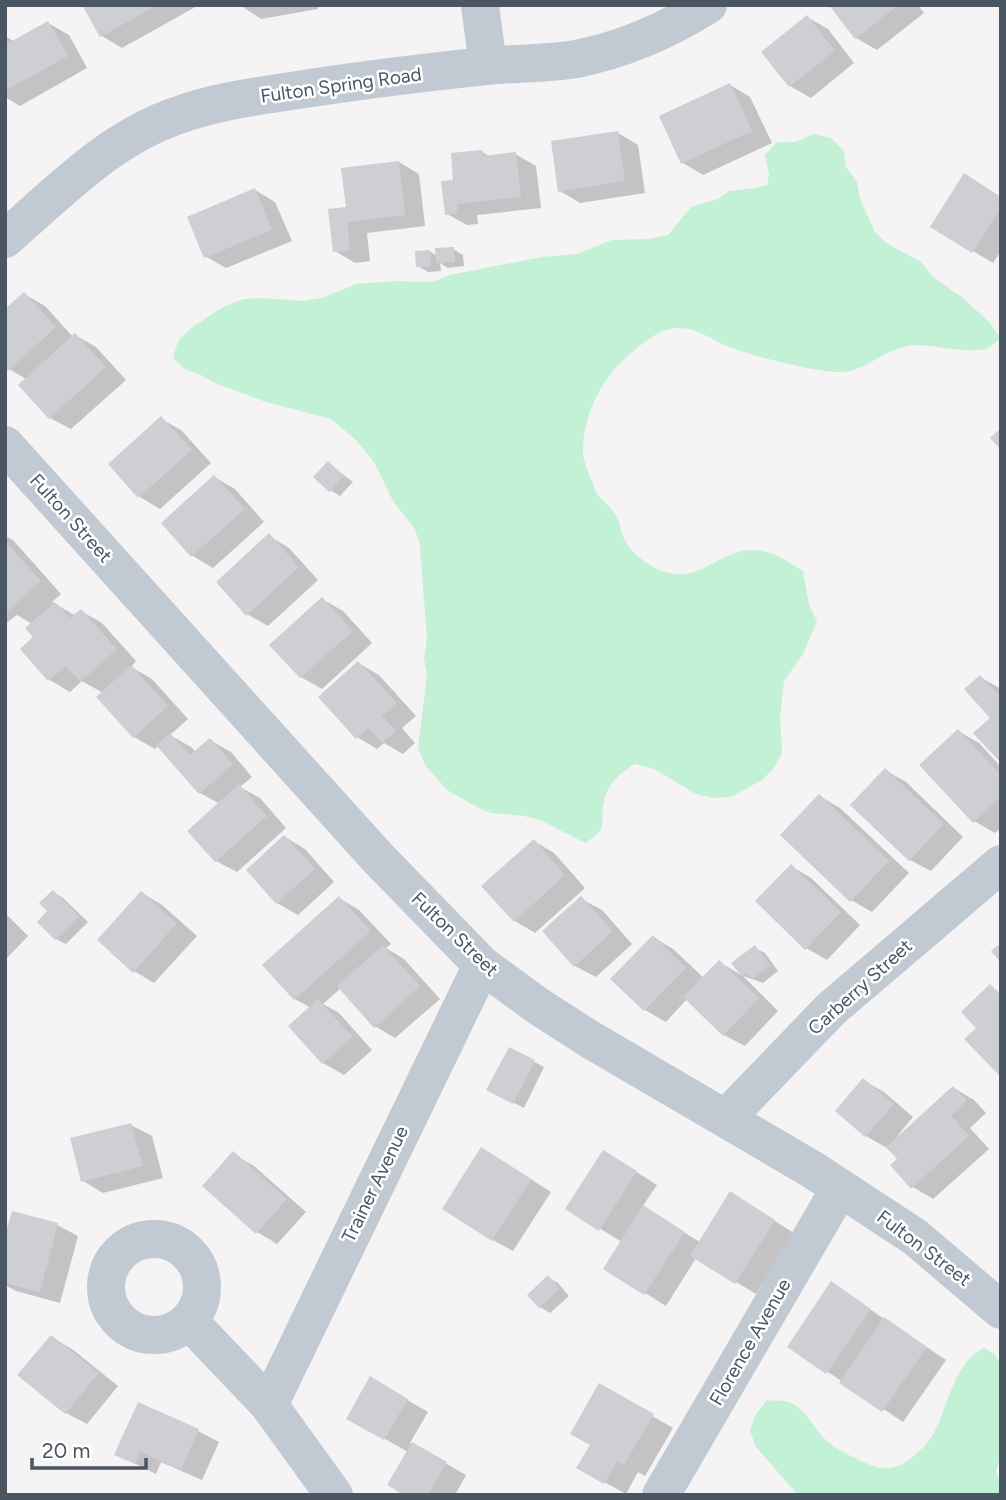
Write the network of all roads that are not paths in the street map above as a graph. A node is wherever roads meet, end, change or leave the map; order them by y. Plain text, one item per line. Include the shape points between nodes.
1 (480, 5) edge
2 (708, 5) edge
3 (488, 66) junction
4 (5, 239) edge
5 (5, 445) edge
6 (1001, 864) edge
7 (482, 965) junction
8 (726, 1118) junction
9 (840, 1188) junction
10 (1001, 1310) edge
11 (189, 1321) dead end
12 (269, 1405) junction
13 (334, 1495) edge
14 (661, 1495) edge

1 - 3 street
2 - 3 street, Fulton Spring Road via 633,43 575,59
3 - 4 street, Fulton Spring Road via 332,84 227,101 176,116 109,149
5 - 7 street, Fulton Street via 377,857
6 - 8 street, Carberry Street via 831,1009
7 - 8 street, Fulton Street via 591,1040
7 - 12 street, Trainer Avenue
8 - 9 street, Fulton Street
9 - 10 street, Fulton Street via 915,1237
9 - 14 street, Florence Avenue
11 - 12 street
12 - 13 street

